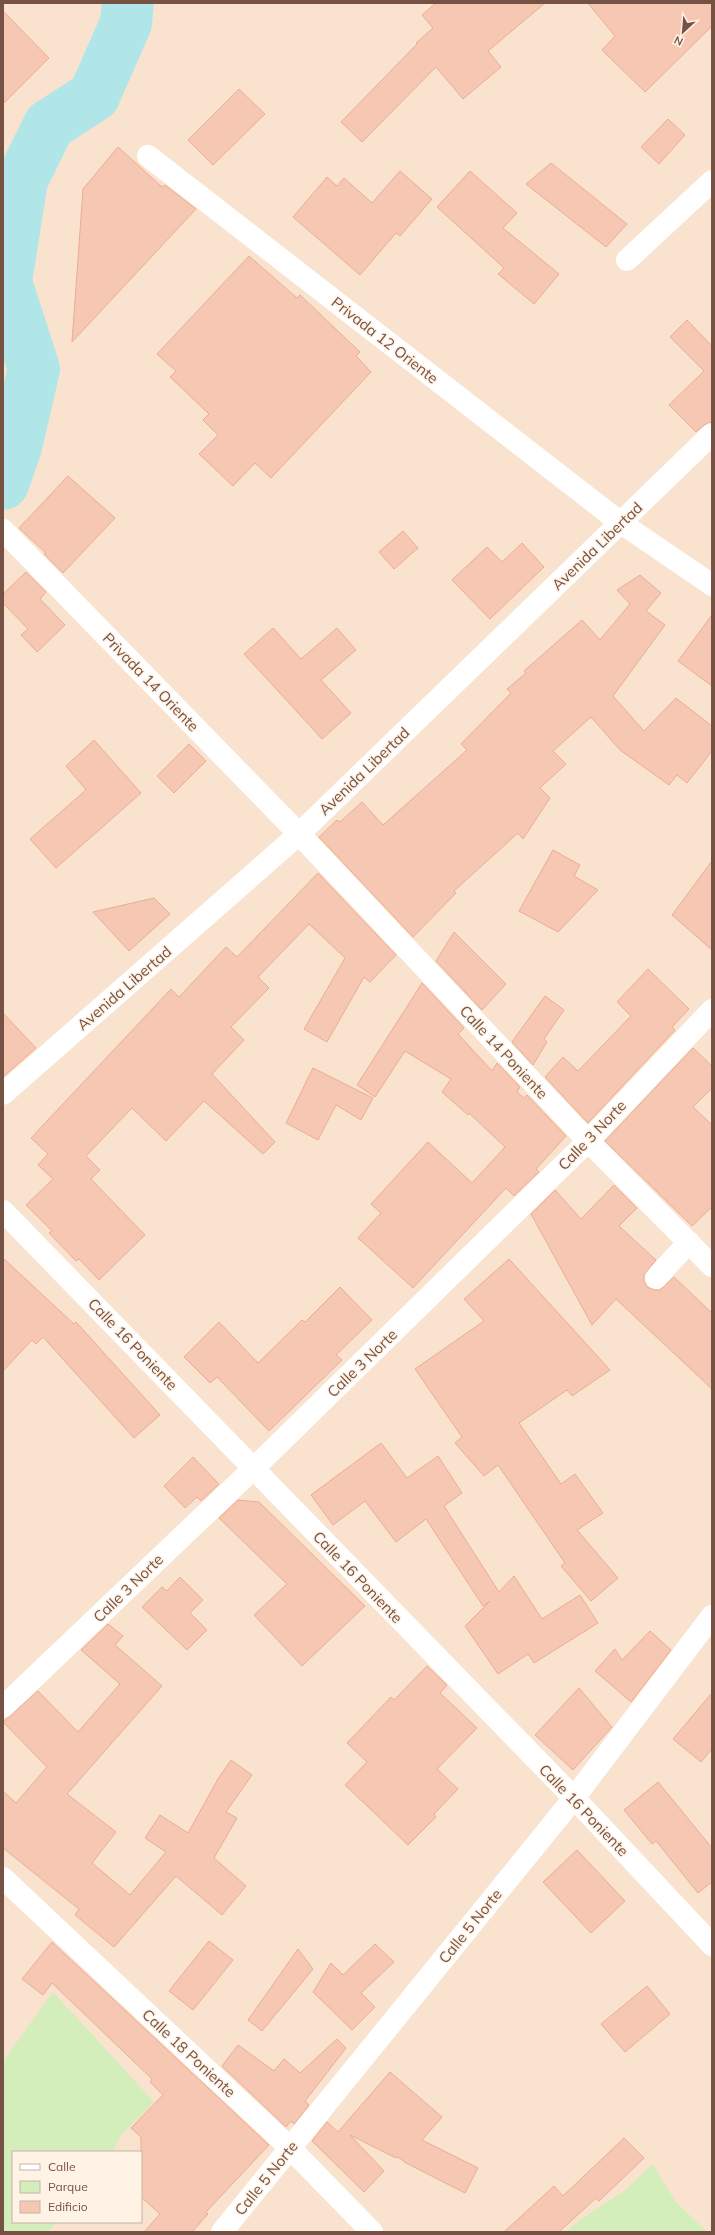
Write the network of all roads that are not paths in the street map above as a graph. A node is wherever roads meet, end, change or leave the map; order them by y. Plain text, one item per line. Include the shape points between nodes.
1 (148, 156) dead end
2 (712, 181) edge
3 (628, 260) dead end
4 (712, 434) edge
5 (621, 524) junction
6 (3, 530) edge
7 (712, 584) edge
8 (299, 834) junction
9 (712, 1010) edge
10 (3, 1094) edge
11 (588, 1141) junction
12 (3, 1211) edge
13 (689, 1242) junction
14 (712, 1266) edge
15 (656, 1278) dead end
16 (253, 1469) junction
17 (712, 1616) edge
18 (3, 1707) edge
19 (574, 1798) junction
20 (3, 1878) edge
21 (712, 1945) edge
22 (290, 2148) junction
23 (222, 2232) edge
24 (372, 2232) edge

1 - 5 street, Privada 12 Oriente
2 - 3 street
4 - 5 street, Avenida Libertad
5 - 7 street, Privada 12 Oriente
5 - 8 street, Avenida Libertad
6 - 8 street, Privada 14 Oriente
8 - 10 street, Avenida Libertad
8 - 11 street, Calle 14 Poniente
9 - 11 street, Calle 3 Norte
11 - 13 street, Calle 14 Poniente
11 - 16 street, Calle 3 Norte
12 - 16 street, Calle 16 Poniente
13 - 14 street, Calle 14 Poniente
13 - 15 street
16 - 18 street, Calle 3 Norte
16 - 19 street, Calle 16 Poniente
17 - 19 street, Calle 5 Norte
19 - 21 street, Calle 16 Poniente
19 - 22 street, Calle 5 Norte
20 - 22 street, Calle 18 Poniente
22 - 23 street, Calle 5 Norte
22 - 24 street, Calle 18 Poniente

